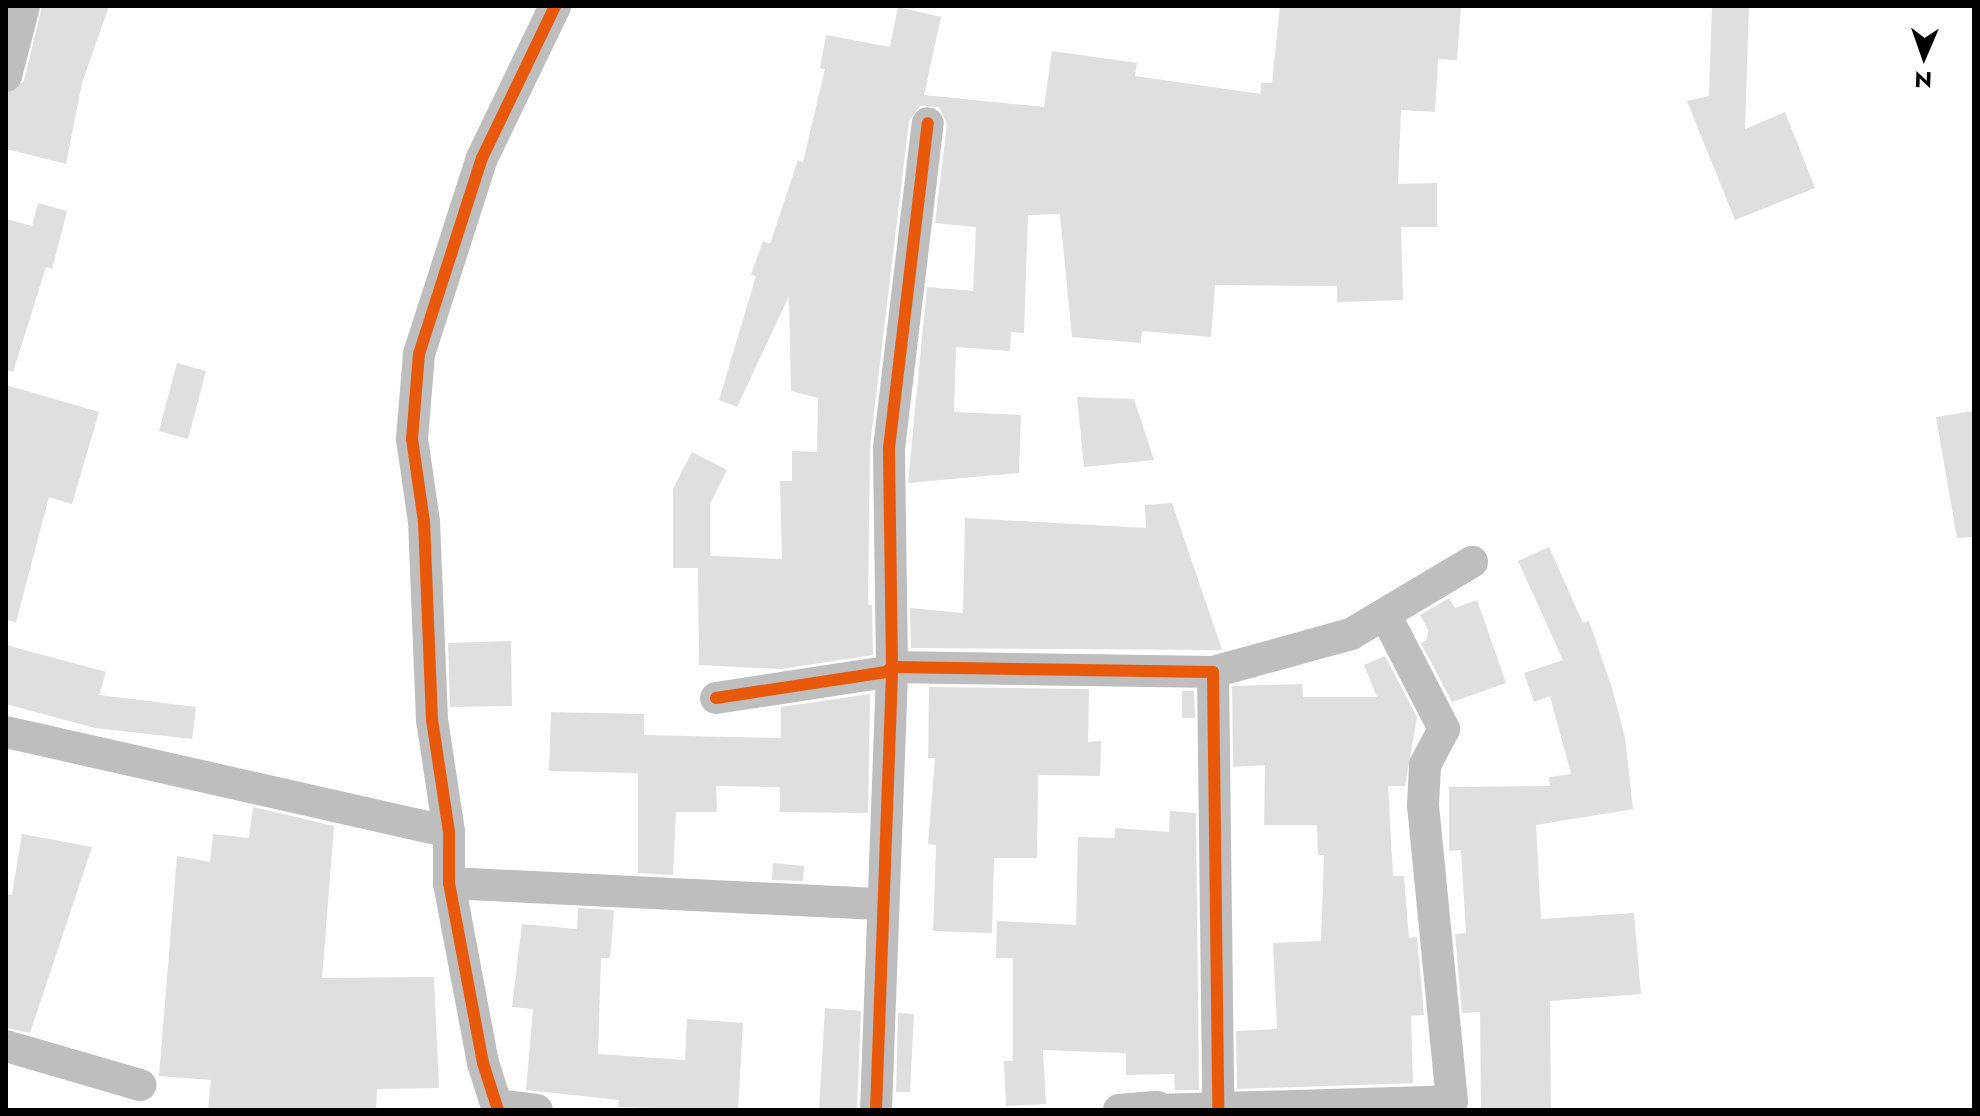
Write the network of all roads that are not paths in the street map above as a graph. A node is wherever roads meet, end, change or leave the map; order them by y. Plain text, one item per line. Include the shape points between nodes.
1 (24, 6) edge
2 (555, 6) edge
3 (6, 76) edge
4 (928, 123) dead end
5 (1472, 562) dead end
6 (1385, 614) junction
7 (892, 667) junction
8 (1213, 672) junction
9 (716, 698) dead end
10 (6, 732) edge
11 (449, 832) junction
12 (449, 883) junction
13 (882, 904) junction
14 (6, 1046) edge
15 (140, 1085) dead end
16 (497, 1108) edge
17 (1157, 1108) edge
18 (1218, 1108) edge
19 (537, 1110) edge
20 (876, 1110) edge
21 (1119, 1110) edge

1 - 3 street
2 - 11 street via 482,158 419,354 412,439 424,522 432,720
4 - 7 street via 889,448
5 - 6 street
6 - 8 street via 1351,634
6 - 18 street via 1444,729 1425,765 1423,806 1452,1101
7 - 8 street
7 - 9 street
7 - 13 street
8 - 18 street
10 - 11 street
11 - 12 street
12 - 13 street
12 - 16 street via 483,1063
13 - 20 street
14 - 15 street
16 - 19 street
17 - 18 street
17 - 21 street

